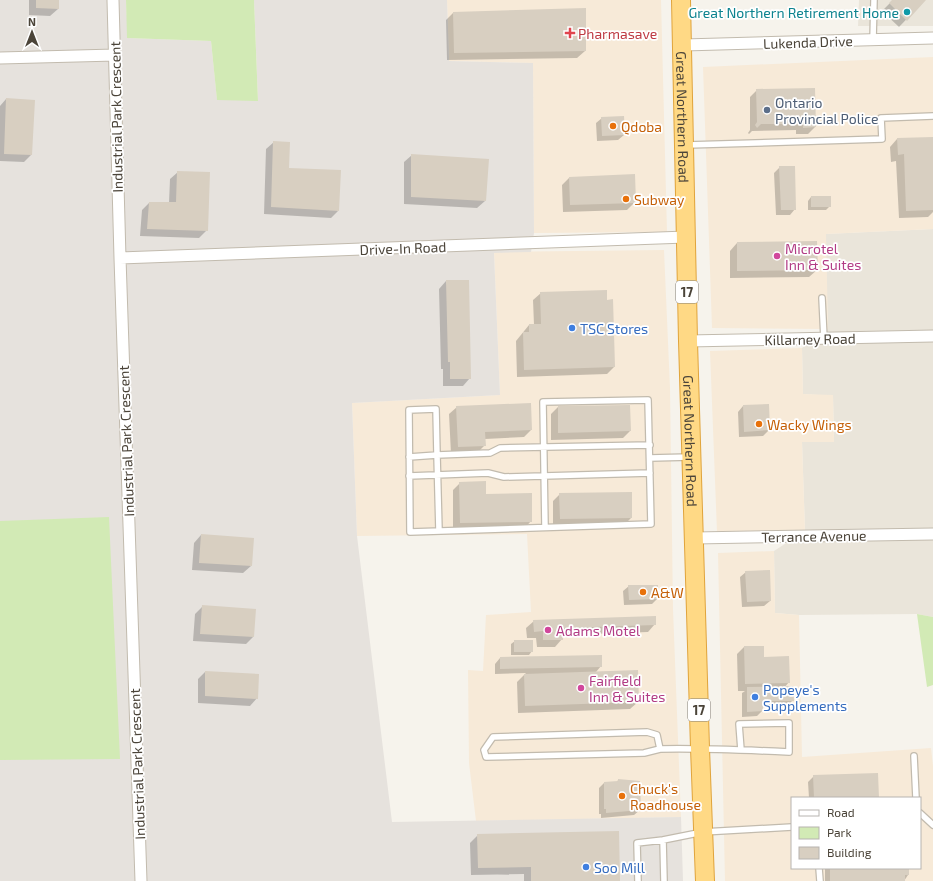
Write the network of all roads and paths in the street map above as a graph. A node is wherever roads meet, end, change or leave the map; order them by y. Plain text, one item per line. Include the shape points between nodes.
1 (113, 0) edge
2 (682, 0) edge
3 (874, 0) edge
4 (933, 38) edge
5 (873, 40) junction
6 (684, 46) junction
7 (115, 55) junction
8 (0, 58) edge
9 (933, 116) edge
10 (685, 145) junction
11 (686, 237) junction
12 (120, 258) junction
13 (822, 298) dead end
14 (933, 336) edge
15 (824, 339) junction
16 (688, 341) junction
17 (650, 445) junction
18 (544, 447) junction
19 (437, 455) junction
20 (409, 457) junction
21 (692, 457) junction
22 (650, 458) junction
23 (650, 473) junction
24 (437, 475) junction
25 (409, 476) junction
26 (544, 476) junction
27 (545, 527) junction
28 (439, 531) junction
29 (933, 534) edge
30 (695, 538) junction
31 (700, 748) junction
32 (660, 749) junction
33 (741, 750) junction
34 (914, 756) dead end
35 (916, 797) edge
36 (921, 814) edge
37 (933, 825) edge
38 (791, 827) edge
39 (703, 832) junction
40 (664, 840) junction
41 (819, 869) edge
42 (141, 881) edge
43 (638, 881) edge
44 (664, 881) edge
45 (706, 881) edge
46 (820, 881) edge

1 - 7 street, Industrial Park Crescent
2 - 6 highway, Great Northern Road / 17
3 - 5 lane
4 - 5 street, Lukenda Drive
5 - 6 street, Lukenda Drive
6 - 10 highway, Great Northern Road / 17
7 - 8 street
7 - 12 street, Industrial Park Crescent
9 - 10 lane via 881,118 882,139
10 - 11 highway, Great Northern Road / 17
11 - 12 street, Drive-In Road
11 - 16 highway, Great Northern Road / 17
12 - 42 street, Industrial Park Crescent
13 - 15 lane
14 - 15 street, Killarney Road
15 - 16 street, Killarney Road
16 - 21 highway, Great Northern Road / 17
17 - 18 lane
17 - 18 lane via 648,400 543,402
17 - 22 lane
18 - 19 lane via 500,448 490,453
18 - 26 lane
19 - 20 lane
19 - 20 lane via 436,409 409,410
19 - 24 lane
20 - 25 lane
21 - 22 lane
21 - 30 highway, Great Northern Road / 17
22 - 23 lane
23 - 26 lane
23 - 27 lane via 651,524
24 - 25 lane
24 - 26 lane via 488,473 504,477
24 - 28 lane
25 - 28 lane via 410,532
26 - 27 lane
27 - 28 lane
29 - 30 street, Terrance Avenue
30 - 31 highway, Great Northern Road / 17
31 - 32 lane
31 - 33 lane
31 - 39 highway, Great Northern Road / 17
32 - 32 lane via 644,753 486,757 484,750 493,737 647,732 657,735
33 - 33 lane via 789,752 790,723 739,724
34 - 35 lane
36 - 37 lane
38 - 39 lane
39 - 40 lane
39 - 45 highway, Great Northern Road / 17
40 - 43 lane via 637,843
40 - 44 lane
41 - 46 lane

